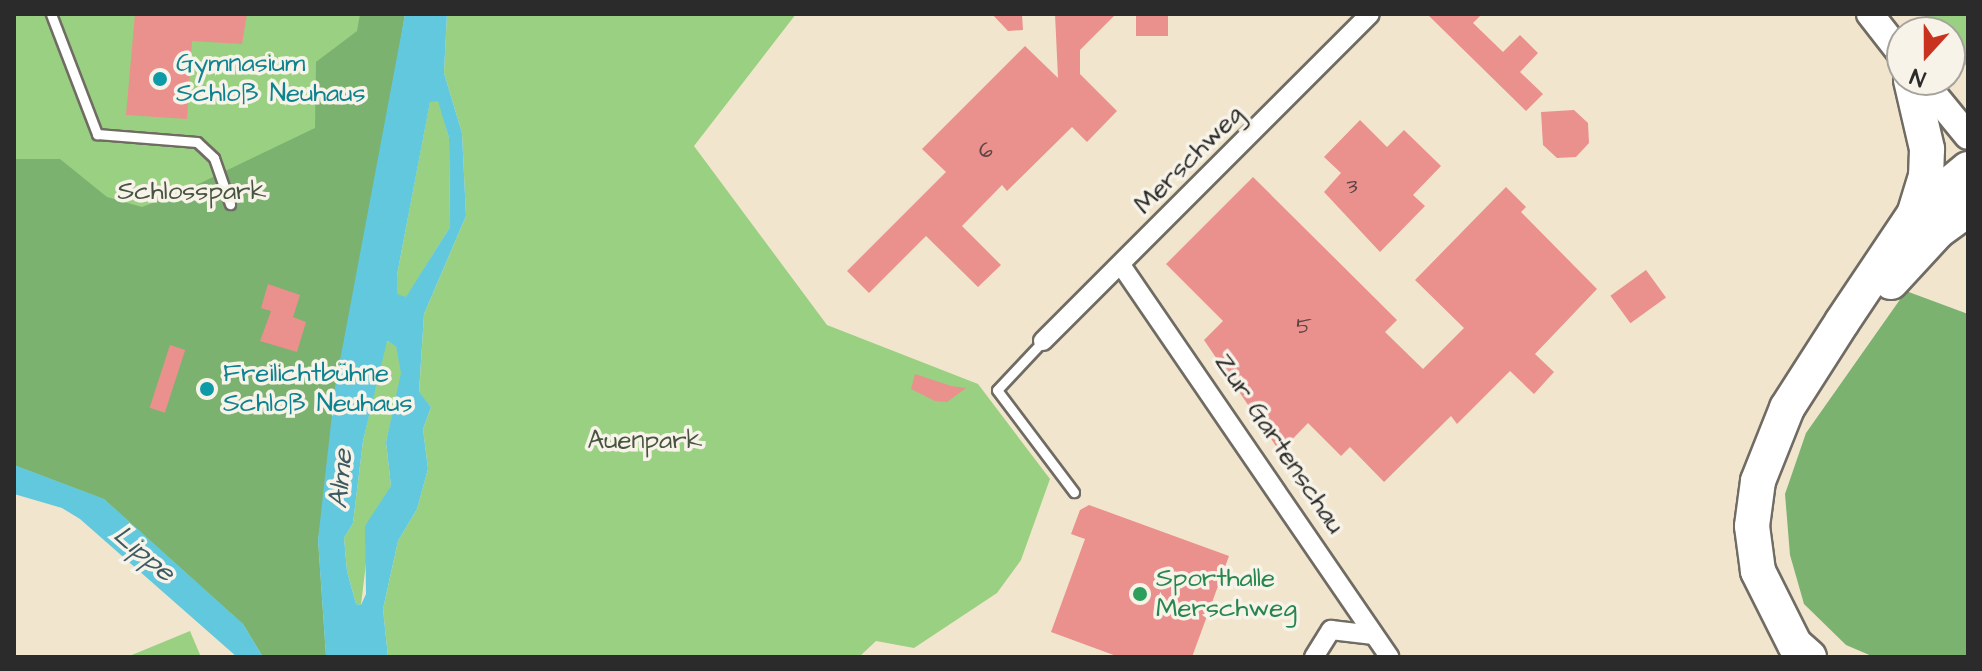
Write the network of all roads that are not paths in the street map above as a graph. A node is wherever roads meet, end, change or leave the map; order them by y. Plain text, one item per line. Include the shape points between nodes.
1 (51, 14) edge
2 (1370, 14) edge
3 (1870, 14) edge
4 (1886, 34) edge
5 (1915, 96) edge
6 (1935, 96) edge
7 (1968, 136) edge
8 (1968, 169) edge
9 (230, 204) dead end
10 (1968, 209) edge
11 (1915, 213) junction
12 (1121, 265) junction
13 (1043, 341) joint
14 (1074, 492) dead end
15 (1374, 635) junction
16 (1314, 657) edge
17 (1389, 657) edge
18 (1809, 657) edge
19 (1826, 657) edge

1 - 9 lane via 97,134 197,142 214,158
2 - 12 street, Merschweg
3 - 4 main road
5 - 11 highway via 1927,149
6 - 7 main road
8 - 11 highway
10 - 19 highway via 1917,251 1850,331 1796,415 1768,484 1763,528 1767,570 1806,642
11 - 18 highway via 1787,408 1758,481 1752,526 1758,571 1788,633
12 - 13 street, Merschweg
12 - 15 street, Zur Gartenschau
13 - 14 lane via 997,390
15 - 16 street via 1331,630
15 - 17 street, Zur Gartenschau

